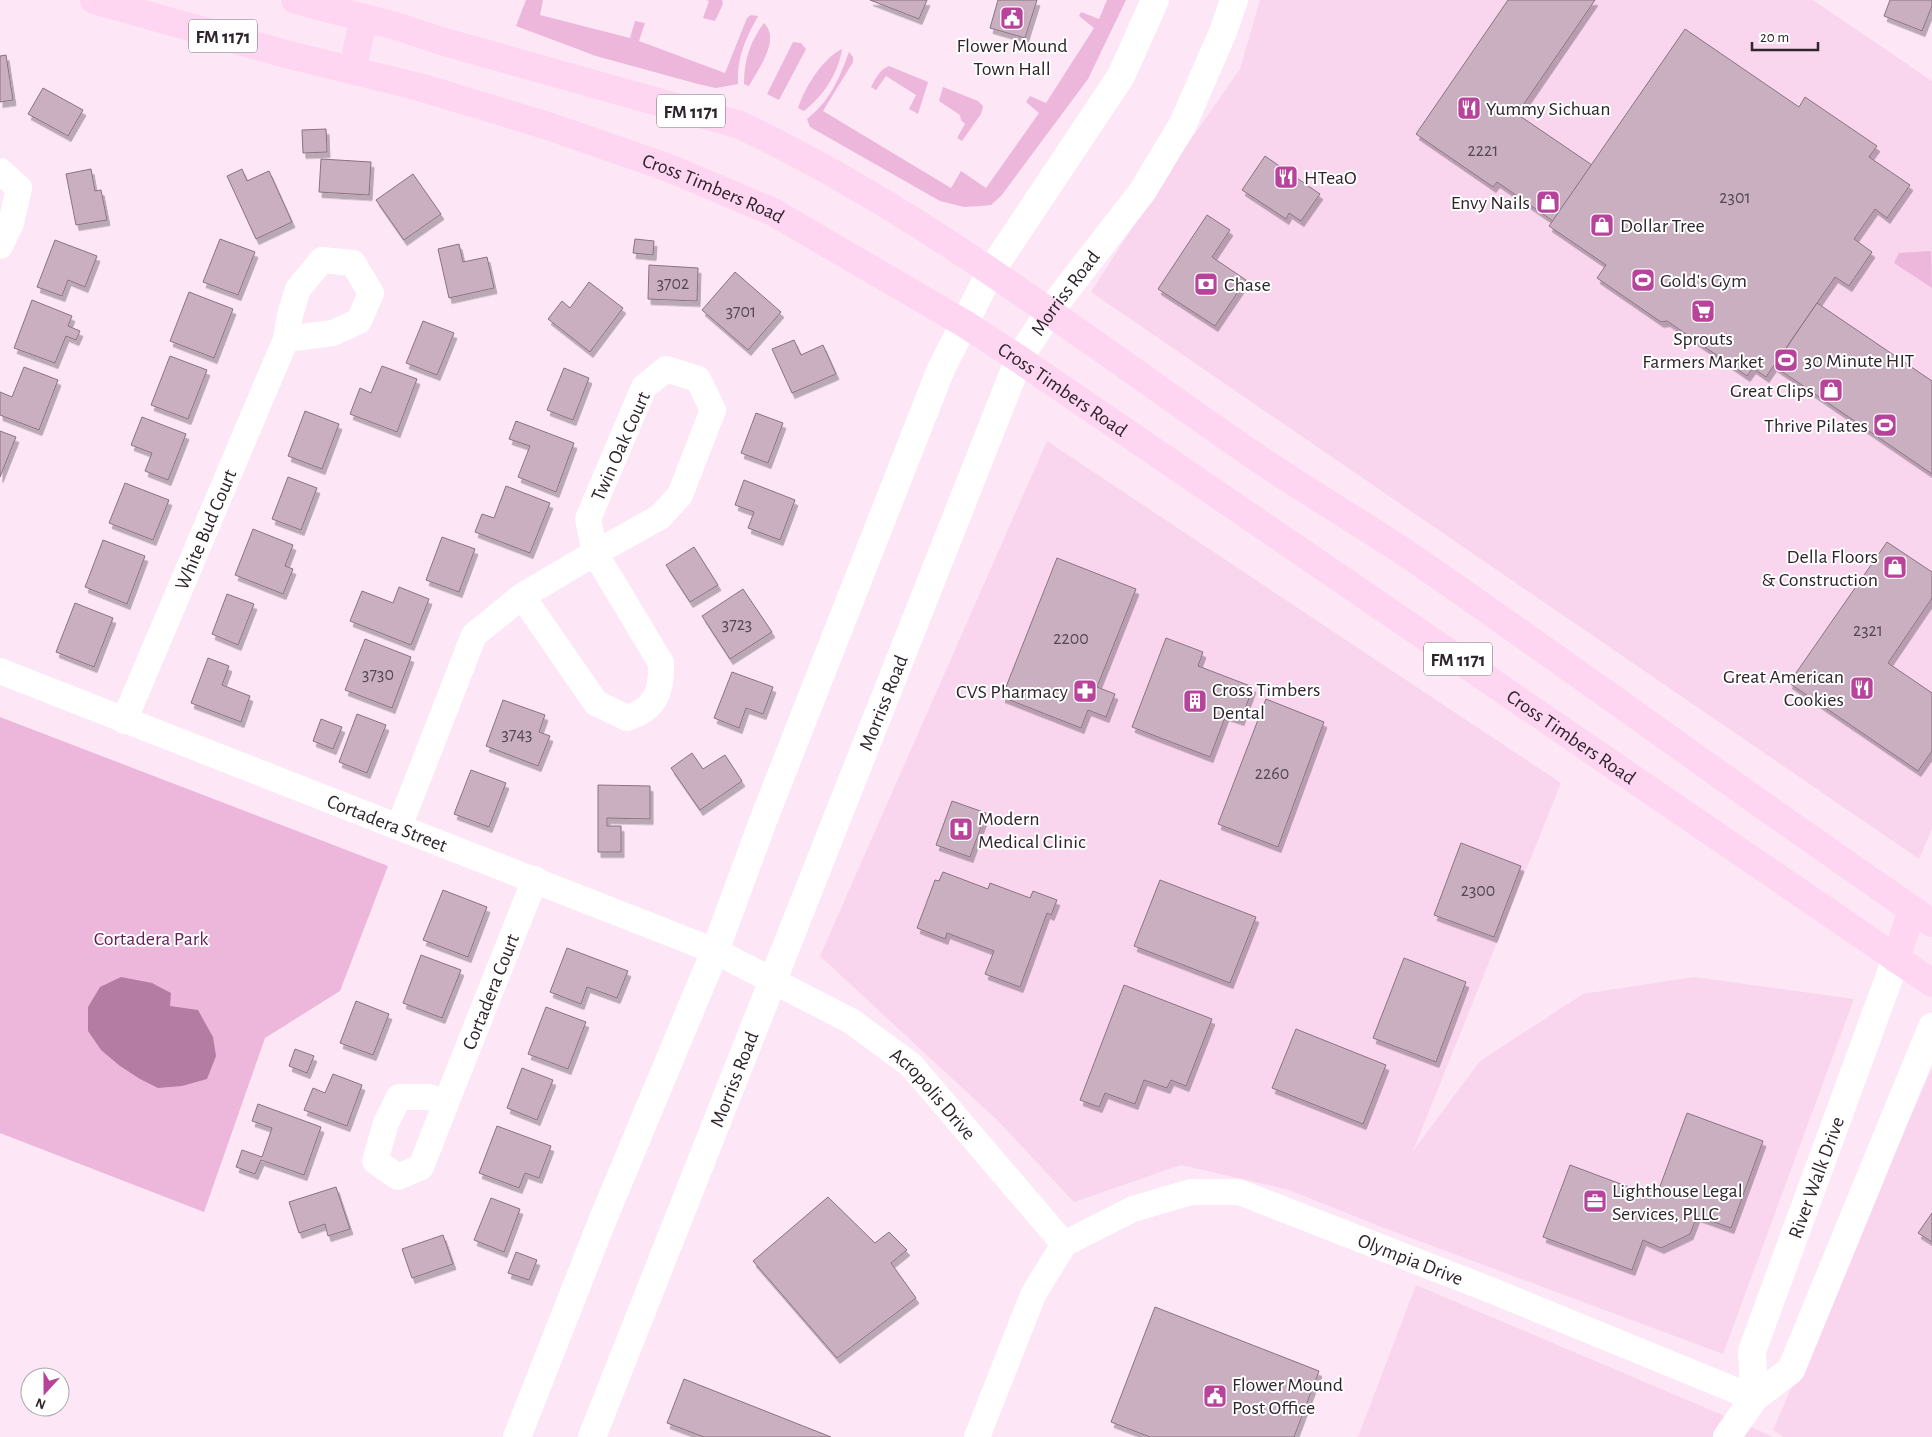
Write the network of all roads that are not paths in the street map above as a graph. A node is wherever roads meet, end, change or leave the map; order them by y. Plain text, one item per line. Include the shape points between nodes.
1 (94, 0) edge
2 (295, 0) edge
3 (1155, 0) edge
4 (1234, 0) edge
5 (364, 18) junction
6 (352, 70) junction
7 (0, 171) edge
8 (0, 246) edge
9 (991, 270) junction
10 (1048, 312) junction
11 (964, 324) junction
12 (286, 339) dead end
13 (1019, 359) junction
14 (595, 553) junction
15 (522, 596) junction
16 (0, 671) edge
17 (124, 721) junction
18 (399, 827) junction
19 (535, 880) junction
20 (1922, 917) edge
21 (715, 951) junction
22 (1896, 959) junction
23 (773, 980) junction
24 (1932, 983) edge
25 (1932, 1027) edge
26 (446, 1103) dead end
27 (1064, 1244) junction
28 (1754, 1398) junction
29 (517, 1437) edge
30 (592, 1437) edge
31 (977, 1437) edge
32 (1727, 1437) edge

1 - 6 main road, Cross Timbers Road / FM 1171
2 - 5 main road, FM 1171
3 - 9 main road via 1121,76
4 - 10 main road, Morriss Road via 1183,124 1142,192
5 - 6 main road
5 - 9 main road, FM 1171 via 740,126 772,140 886,203
6 - 11 main road, Cross Timbers Road / FM 1171 via 548,126 669,168 773,212
7 - 8 street via 19,188 12,223
9 - 10 main road, FM 1171
9 - 11 main road
10 - 13 main road, Morriss Road
10 - 20 main road, FM 1171 via 1247,451 1410,556
11 - 13 main road, Cross Timbers Road / FM 1171
11 - 21 main road via 941,369 762,821
12 - 17 street, White Bud Court
13 - 22 main road, Cross Timbers Road / FM 1171
13 - 23 main road, Morriss Road
14 - 14 street, Twin Oak Court via 660,517 680,495 713,410 698,379 666,369 644,387 588,519
14 - 15 street, Twin Oak Court
14 - 15 street, Twin Oak Court via 661,663 661,682 656,700 636,715 627,718 596,703
15 - 18 street, Twin Oak Court via 474,636
16 - 17 street, Cortadera Street
17 - 18 street, Cortadera Street
18 - 19 street, Cortadera Street
19 - 21 street, Cortadera Street
19 - 26 street, Cortadera Court
20 - 22 main road
21 - 23 street, Cortadera Street
21 - 29 main road via 603,1219
22 - 24 main road, Cross Timbers Road / FM 1171
22 - 28 main road, River Walk Drive via 1752,1351
23 - 27 street, Acropolis Drive via 851,1021 911,1065
23 - 30 main road, Morriss Road
25 - 28 main road via 1791,1370
27 - 28 street, Olympia Drive via 1133,1209 1191,1192 1239,1192
27 - 31 street via 1032,1295
28 - 32 main road

